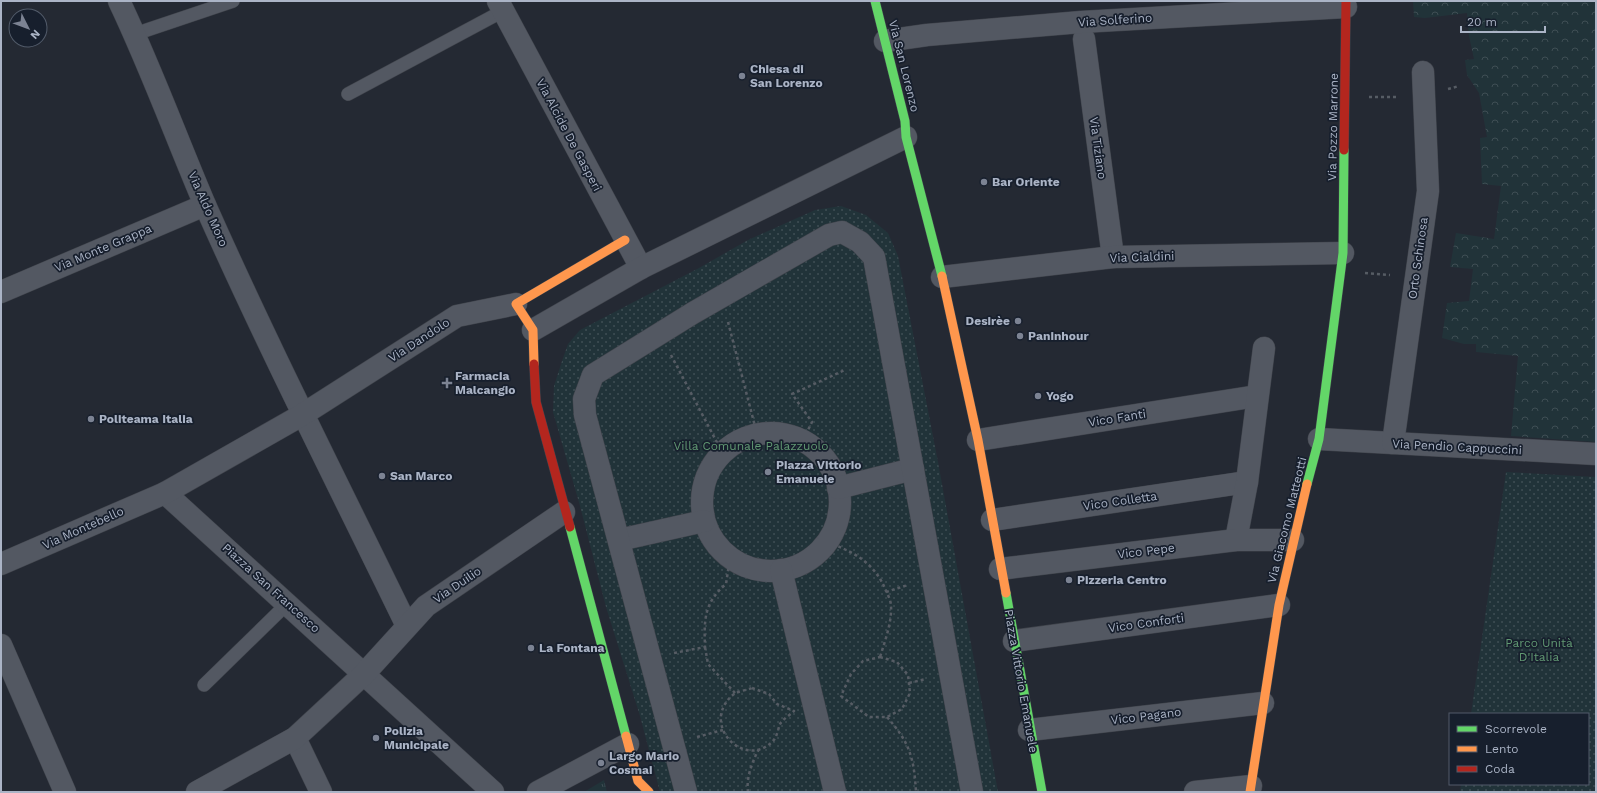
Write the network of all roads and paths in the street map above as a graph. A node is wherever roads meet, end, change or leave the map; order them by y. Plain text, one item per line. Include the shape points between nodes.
1 (120, 1) edge
2 (233, 1) edge
3 (876, 1) edge
4 (1346, 4) edge
5 (501, 6) edge
6 (135, 34) junction
7 (1084, 39) dead end
8 (885, 41) junction
9 (1423, 72) dead end
10 (348, 94) dead end
11 (906, 137) junction
12 (205, 205) junction
13 (625, 240) junction
14 (1113, 257) junction
15 (1342, 262) junction
16 (641, 268) junction
17 (942, 277) junction
18 (1416, 277) junction
19 (1, 292) edge
20 (721, 297) junction
21 (516, 304) junction
22 (533, 330) junction
23 (660, 334) junction
24 (1264, 348) dead end
25 (845, 370) dead end
26 (1257, 396) junction
27 (302, 415) junction
28 (757, 434) junction
29 (1319, 439) junction
30 (803, 440) junction
31 (978, 440) junction
32 (1393, 443) junction
33 (722, 452) junction
34 (1593, 454) edge
35 (913, 469) junction
36 (1247, 482) junction
37 (838, 488) junction
38 (166, 492) junction
39 (564, 512) junction
40 (704, 520) junction
41 (992, 520) junction
42 (619, 540) junction
43 (1236, 540) junction
44 (1293, 540) junction
45 (827, 542) junction
46 (730, 558) junction
47 (1, 564) edge
48 (1000, 569) junction
49 (781, 570) junction
50 (288, 603) junction
51 (1279, 605) junction
52 (408, 626) junction
53 (1014, 641) junction
54 (1, 645) edge
55 (705, 647) junction
56 (880, 657) junction
57 (650, 658) junction
58 (364, 674) junction
59 (204, 685) dead end
60 (9, 689) edge
61 (735, 693) junction
62 (1263, 703) junction
63 (887, 718) junction
64 (1029, 730) junction
65 (295, 738) junction
66 (628, 744) junction
67 (759, 750) junction
68 (640, 788) edge
69 (1251, 789) edge
70 (65, 792) edge
71 (197, 792) edge
72 (321, 792) edge
73 (493, 792) edge
74 (538, 792) edge
75 (686, 792) edge
76 (748, 792) edge
77 (835, 792) edge
78 (916, 792) edge
79 (972, 792) edge
80 (1042, 792) edge
81 (1195, 792) edge

1 - 6 street, Via Aldo Moro
2 - 6 lane
3 - 8 street, Via San Lorenzo
4 - 8 street, Via Solferino via 1081,22
4 - 15 street, Via Pozzo Marrone
5 - 10 lane
5 - 13 street, Via Alcide De Gasperi
6 - 12 street, Via Aldo Moro
7 - 14 street, Via Tiziano
8 - 11 street, Via San Lorenzo via 905,121
9 - 18 street, Orto Schinosa via 1428,191
11 - 16 street
11 - 17 street, Piazza Vittorio Emanuele
12 - 19 street, Via Monte Grappa
12 - 27 street, Via Aldo Moro
13 - 16 street, Via Alcide De Gasperi
13 - 21 street
14 - 15 street, Via Cialdini
14 - 17 street, Via Cialdini
15 - 18 path
15 - 29 street, Via Giacomo Matteotti
16 - 22 street
17 - 31 street, Piazza Vittorio Emanuele
18 - 32 street, Orto Schinosa
20 - 23 street
20 - 28 path
20 - 35 street via 829,235 842,232 860,242 874,257
21 - 22 street
21 - 27 street, Via Dandolo via 457,316
22 - 39 street via 536,402
23 - 33 path
23 - 42 street via 593,375 584,399 585,415
24 - 26 street
25 - 30 path via 792,394 812,422
26 - 31 street, Vico Fanti
26 - 36 street
27 - 38 street
27 - 52 street
28 - 30 street via 773,432
28 - 33 street via 738,440
29 - 32 street, Via Pendio Cappuccini
29 - 44 street, Via Giacomo Matteotti
30 - 37 street via 820,453 833,470
31 - 41 street, Piazza Vittorio Emanuele
32 - 34 street, Via Pendio Cappuccini
33 - 40 street via 711,467 704,484 701,502
35 - 37 street
35 - 79 street
36 - 41 street, Vico Colletta
36 - 43 street
37 - 45 street via 840,509 836,526
38 - 47 street, Via Montebello
38 - 50 street, Piazza San Francesco
39 - 52 street, Via Duilio via 426,606
39 - 66 street
40 - 42 street
40 - 46 street via 718,547
41 - 48 street, Piazza Vittorio Emanuele
42 - 57 street
43 - 44 street, Vico Pepe
43 - 48 street, Vico Pepe
44 - 51 street, Via Giacomo Matteotti
45 - 49 street via 814,556 799,565
45 - 56 path via 848,549 873,567 884,585 891,605 887,634
46 - 49 street via 763,571
46 - 55 path via 726,584 714,594 704,616
48 - 53 street, Piazza Vittorio Emanuele
49 - 77 street
50 - 58 street, Piazza San Francesco
50 - 59 lane
51 - 53 street, Vico Conforti
51 - 62 street, Via Giacomo Matteotti
52 - 58 street, Via Duilio
53 - 64 street, Piazza Vittorio Emanuele
54 - 60 street
55 - 57 path
55 - 61 path via 708,664
56 - 63 path via 897,662 908,675 909,683 910,693 902,709
56 - 63 path via 863,661 851,674 841,696 870,717
57 - 75 street
58 - 65 street, Via Duilio
58 - 73 street, Piazza San Francesco
60 - 70 street
61 - 67 path via 724,706 720,723 725,735 742,749
61 - 67 path via 752,688 769,694 777,704 794,711 781,722 774,740
62 - 64 street, Vico Pagano
62 - 69 street, Via Giacomo Matteotti
63 - 78 path via 902,734 913,761
64 - 80 street, Piazza Vittorio Emanuele
65 - 71 street, Via Duilio
65 - 72 street
66 - 68 street
66 - 74 street
67 - 76 path via 753,760 747,785
69 - 81 street

